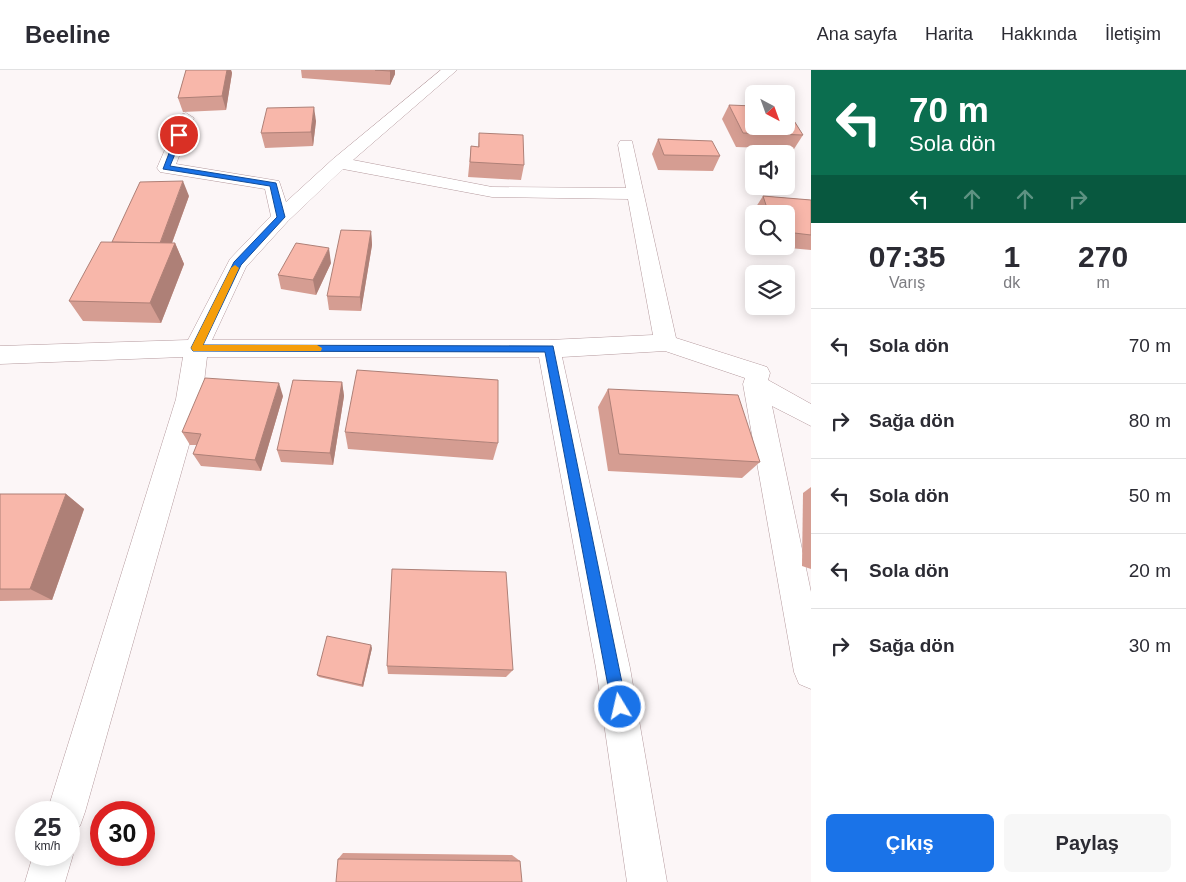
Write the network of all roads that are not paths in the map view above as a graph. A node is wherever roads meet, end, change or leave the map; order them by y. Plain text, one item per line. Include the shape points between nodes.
1 (450, 70) edge
2 (186, 118) dead end
3 (626, 145) dead end
4 (339, 162) junction
5 (634, 194) junction
6 (281, 217) junction
7 (666, 343) junction
8 (196, 348) junction
9 (549, 348) junction
10 (0, 355) edge
11 (755, 384) junction
12 (811, 416) edge
13 (811, 672) edge
14 (69, 801) edge
15 (50, 866) edge
16 (45, 882) edge
17 (647, 882) edge

1 - 4 street
2 - 6 street via 166,168 273,185
3 - 5 street
4 - 5 street via 492,192
4 - 6 street
5 - 7 street
6 - 8 street via 237,264
7 - 9 street
7 - 11 street via 758,374
8 - 9 street
8 - 10 street
8 - 14 street via 189,399
9 - 17 street via 613,668
11 - 12 street
11 - 13 street
15 - 16 street

